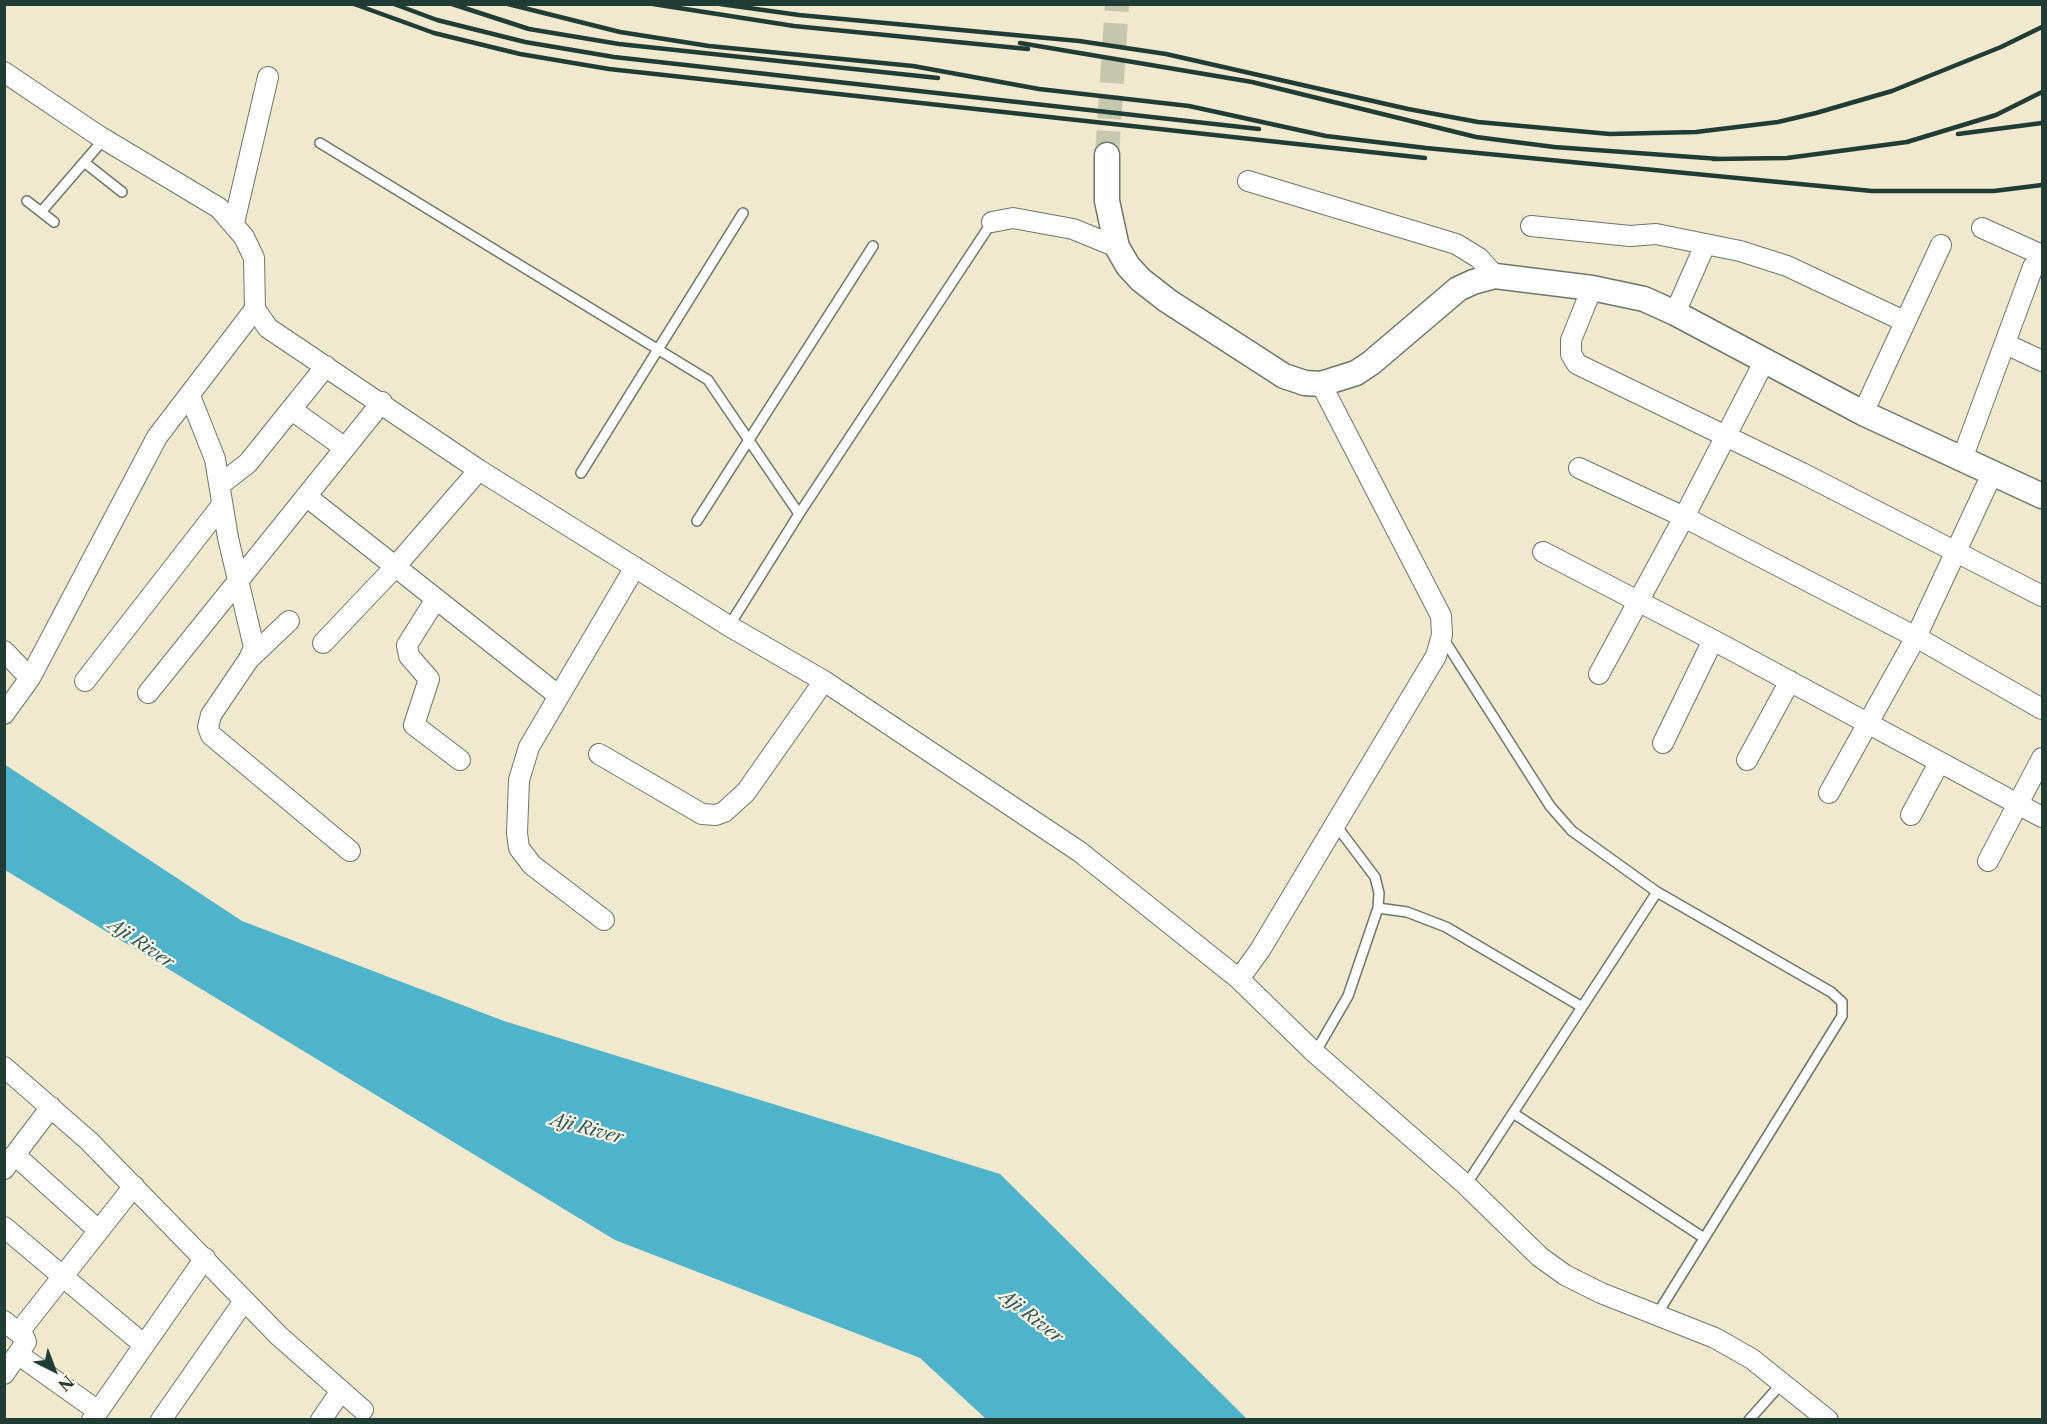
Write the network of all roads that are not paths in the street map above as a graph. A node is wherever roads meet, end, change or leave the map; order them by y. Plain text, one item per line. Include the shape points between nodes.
1 (4, 72) edge
2 (267, 77) dead end
3 (104, 139) junction
4 (320, 143) dead end
5 (1107, 155) tunnel mouth
6 (84, 162) junction
7 (1248, 181) dead end
8 (122, 192) dead end
9 (27, 201) dead end
10 (41, 212) junction
11 (743, 213) dead end
12 (54, 222) dead end
13 (992, 222) joint
14 (234, 223) junction
15 (1530, 226) dead end
16 (1982, 228) dead end
17 (1705, 245) junction
18 (1941, 245) dead end
19 (873, 246) dead end
20 (1117, 247) junction
21 (2043, 255) edge
22 (1495, 276) junction
23 (1592, 288) junction
24 (255, 309) junction
25 (1675, 313) junction
26 (1904, 321) junction
27 (2006, 344) junction
28 (657, 350) junction
29 (2043, 361) edge
30 (1764, 362) junction
31 (326, 366) junction
32 (1321, 384) junction
33 (189, 396) junction
34 (382, 402) junction
35 (292, 410) junction
36 (1863, 413) junction
37 (1724, 437) junction
38 (748, 439) junction
39 (345, 448) junction
40 (1962, 459) junction
41 (1578, 468) dead end
42 (479, 470) junction
43 (580, 473) dead end
44 (1992, 474) junction
45 (221, 484) junction
46 (306, 496) junction
47 (2043, 496) edge
48 (222, 506) junction
49 (799, 514) junction
50 (1684, 517) junction
51 (697, 521) dead end
52 (1957, 551) junction
53 (1543, 552) dead end
54 (395, 567) junction
55 (635, 567) junction
56 (238, 579) junction
57 (2043, 596) edge
58 (436, 599) junction
59 (1638, 600) junction
60 (289, 621) dead end
61 (729, 626) junction
62 (1442, 636) junction
63 (1916, 638) junction
64 (1713, 640) junction
65 (323, 643) dead end
66 (4, 651) edge
67 (249, 659) junction
68 (1599, 674) dead end
69 (30, 678) junction
70 (85, 681) dead end
71 (824, 681) junction
72 (1790, 681) junction
73 (148, 693) dead end
74 (559, 696) junction
75 (2043, 709) edge
76 (4, 714) edge
77 (1867, 722) junction
78 (1663, 743) dead end
79 (598, 753) dead end
80 (2043, 758) edge
81 (460, 760) dead end
82 (1747, 760) dead end
83 (1939, 763) junction
84 (1829, 793) dead end
85 (2017, 804) junction
86 (1911, 815) dead end
87 (2043, 817) edge
88 (1335, 824) junction
89 (350, 851) dead end
90 (1988, 861) dead end
91 (1657, 892) junction
92 (1377, 908) junction
93 (604, 920) dead end
94 (1239, 979) junction
95 (1582, 1007) junction
96 (1315, 1053) junction
97 (4, 1067) edge
98 (51, 1107) junction
99 (1513, 1113) junction
100 (10, 1162) edge
101 (1466, 1185) junction
102 (134, 1186) junction
103 (4, 1227) edge
104 (98, 1230) junction
105 (1704, 1238) junction
106 (205, 1258) junction
107 (62, 1274) junction
108 (244, 1301) junction
109 (1656, 1316) junction
110 (12, 1326) edge
111 (143, 1344) junction
112 (19, 1355) junction
113 (4, 1374) edge
114 (1782, 1383) junction
115 (341, 1391) junction
116 (363, 1410) dead end
117 (95, 1415) edge
118 (165, 1418) edge
119 (321, 1419) edge
120 (1749, 1419) edge
121 (1828, 1419) edge

1 - 3 street
2 - 14 street
3 - 6 lane
3 - 14 street via 219,207
4 - 28 lane
5 - 20 street via 1107,201
6 - 8 lane
6 - 10 lane
7 - 22 street via 1456,244 1479,258
9 - 10 lane
10 - 12 lane
11 - 28 lane
13 - 20 street via 1013,218 1073,230
13 - 49 lane
14 - 24 street via 254,258
15 - 17 street via 1630,236 1656,234
16 - 21 street
17 - 25 street
17 - 26 street via 1787,266
18 - 26 street
19 - 38 lane
20 - 32 street via 1141,280 1168,301 1284,376
21 - 27 street via 2033,267
22 - 23 street
22 - 32 street via 1458,289 1356,372
23 - 25 street via 1644,299
23 - 37 street via 1571,340 1571,354 1578,364
24 - 31 street via 268,328
24 - 33 street
25 - 30 street
26 - 36 street
27 - 29 street
27 - 40 street
28 - 38 lane via 708,380
28 - 43 lane
30 - 36 street
30 - 37 street
31 - 34 street
31 - 35 street
32 - 62 street via 1442,616
33 - 45 street via 205,428
33 - 69 street via 157,437
34 - 39 street
34 - 42 street
35 - 39 street
35 - 45 street via 248,463
36 - 40 street
37 - 50 street
37 - 52 street
38 - 49 lane
38 - 51 lane
39 - 46 street
40 - 44 street
41 - 50 street
42 - 54 street
42 - 55 street
44 - 47 street
44 - 52 street
45 - 48 street
46 - 54 street
46 - 56 street
48 - 56 street
48 - 70 street
49 - 61 lane
50 - 59 street
50 - 63 street
52 - 57 street
52 - 63 street
53 - 59 street
54 - 58 street
54 - 65 street
55 - 61 street
55 - 74 street
56 - 67 street via 253,635
56 - 73 street
58 - 74 street
58 - 81 street via 407,645 410,656 429,679 414,725
59 - 64 street
59 - 68 street
60 - 67 street
61 - 71 street
62 - 88 street via 1436,656
62 - 91 lane via 1560,819
63 - 75 street
63 - 77 street
64 - 72 street
64 - 78 street
66 - 69 street
67 - 89 street via 211,715 211,735
69 - 76 street
71 - 79 street via 746,792 716,815 702,814
71 - 94 street via 1080,852
72 - 77 street
72 - 82 street
74 - 93 street via 524,761 519,780 519,848 532,865
77 - 83 street
77 - 84 street
80 - 85 street
83 - 85 street
83 - 86 street
85 - 87 street
85 - 90 street
88 - 92 lane via 1375,877
88 - 94 street
91 - 95 lane
91 - 105 lane via 1831,992 1844,1007
92 - 95 lane via 1407,912 1446,927
92 - 96 lane via 1348,996
94 - 96 street
95 - 99 lane
96 - 101 street
97 - 98 street
98 - 100 street
98 - 102 street
99 - 101 lane
99 - 105 lane
100 - 104 street
101 - 109 street via 1540,1257 1565,1275
102 - 104 street
102 - 106 street
103 - 107 street
104 - 107 street
105 - 109 lane
106 - 108 street
106 - 111 street
107 - 110 street
107 - 111 street
108 - 115 street
108 - 118 street
109 - 114 street via 1715,1338 1752,1359
110 - 112 street via 26,1342
111 - 117 street
112 - 113 street
112 - 117 street
114 - 120 lane
114 - 121 street
115 - 116 street
115 - 119 street

